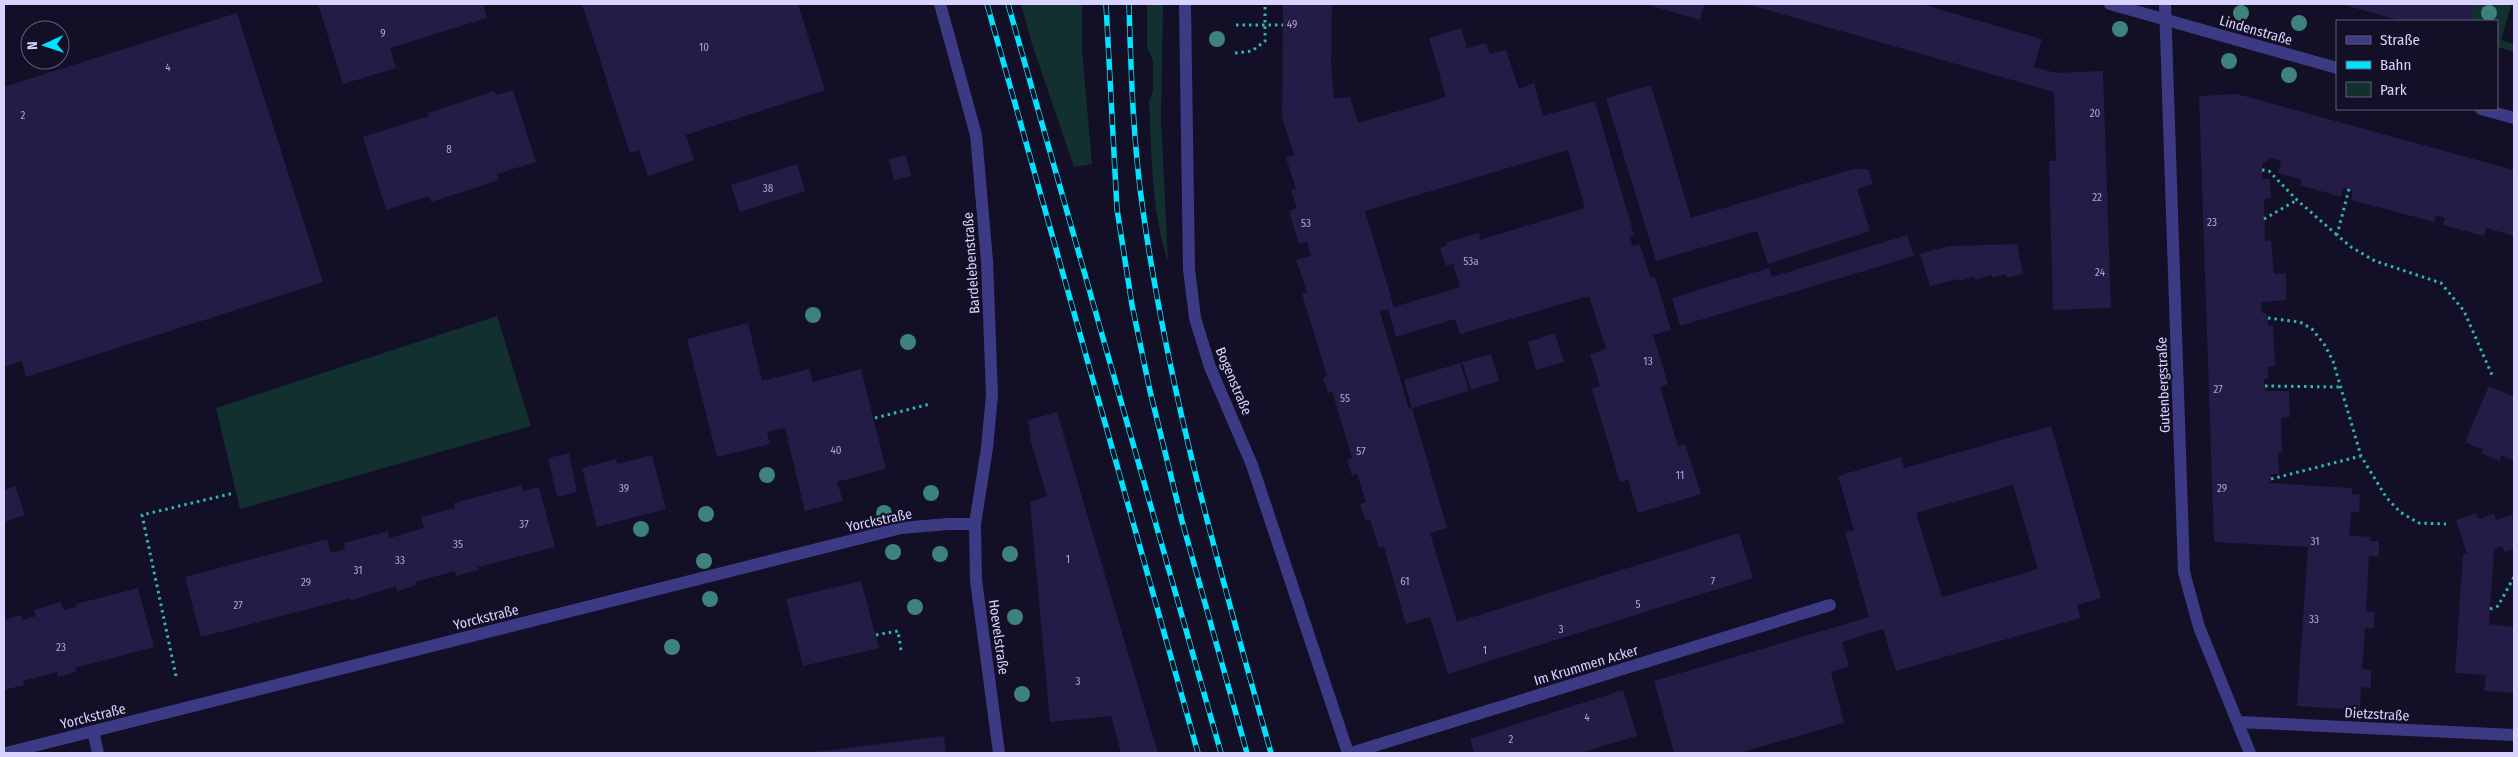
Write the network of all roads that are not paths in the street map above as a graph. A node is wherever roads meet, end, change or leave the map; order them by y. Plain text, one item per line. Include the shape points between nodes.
1 (940, 4) edge
2 (1185, 4) edge
3 (2110, 4) edge
4 (2165, 4) edge
5 (2165, 20) junction
6 (2336, 68) edge
7 (2485, 110) edge
8 (2514, 118) edge
9 (975, 524) junction
10 (1830, 605) dead end
11 (2238, 722) junction
12 (93, 731) junction
13 (2514, 735) edge
14 (6, 753) edge
15 (98, 753) edge
16 (999, 753) edge
17 (1350, 753) edge
18 (2250, 753) edge

1 - 9 street, Bardelebenstraße via 976,135 987,261 992,395 988,448
2 - 17 street, Bogenstraße via 1188,269 1195,318 1210,367 1252,465
3 - 5 street, Lindenstraße
4 - 5 street, Gutenbergstraße
5 - 6 street, Lindenstraße
5 - 11 street, Gutenbergstraße via 2184,572 2200,626
7 - 8 street
9 - 12 street, Yorckstraße via 902,528
9 - 16 street, Hoevelstraße via 976,580
10 - 17 street, Im Krummen Acker
11 - 13 street, Dietzstraße
11 - 18 street, Gutenbergstraße
12 - 14 street, Yorckstraße
12 - 15 street

